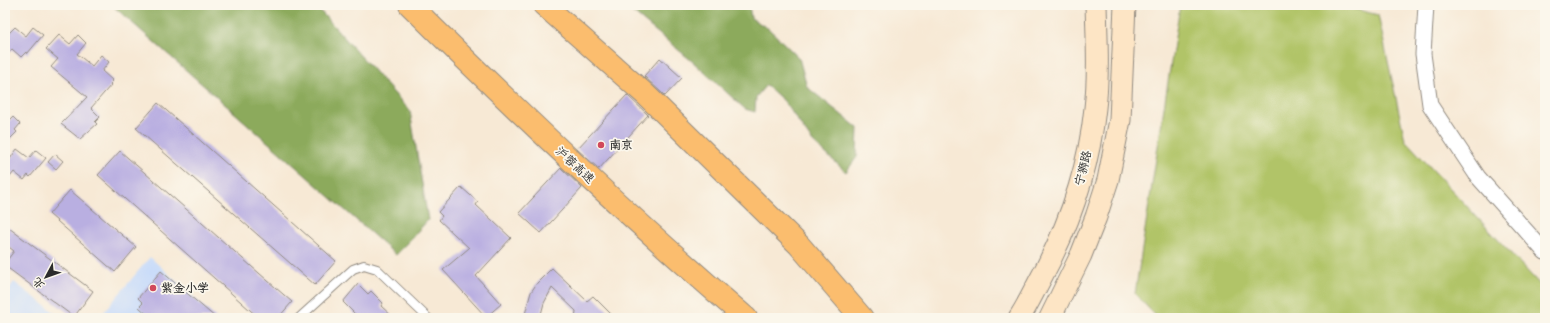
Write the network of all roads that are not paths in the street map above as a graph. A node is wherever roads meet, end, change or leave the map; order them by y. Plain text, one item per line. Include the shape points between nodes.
1 (410, 5) edge
2 (544, 5) edge
3 (1096, 5) edge
4 (1125, 5) edge
5 (1426, 5) edge
6 (1545, 252) edge
7 (299, 318) edge
8 (428, 318) edge
9 (746, 318) edge
10 (862, 318) edge
11 (1019, 318) edge
12 (1050, 318) edge

1 - 9 highway, 沪蓉高速 via 509,103 658,242
2 - 10 highway via 646,95 799,246
3 - 11 main road, 宁狮路 via 1095,109 1085,165 1057,248
4 - 12 main road via 1120,120 1108,180 1081,255
5 - 6 street via 1422,54 1430,105 1478,178
7 - 8 lane via 353,269 364,265 376,269

